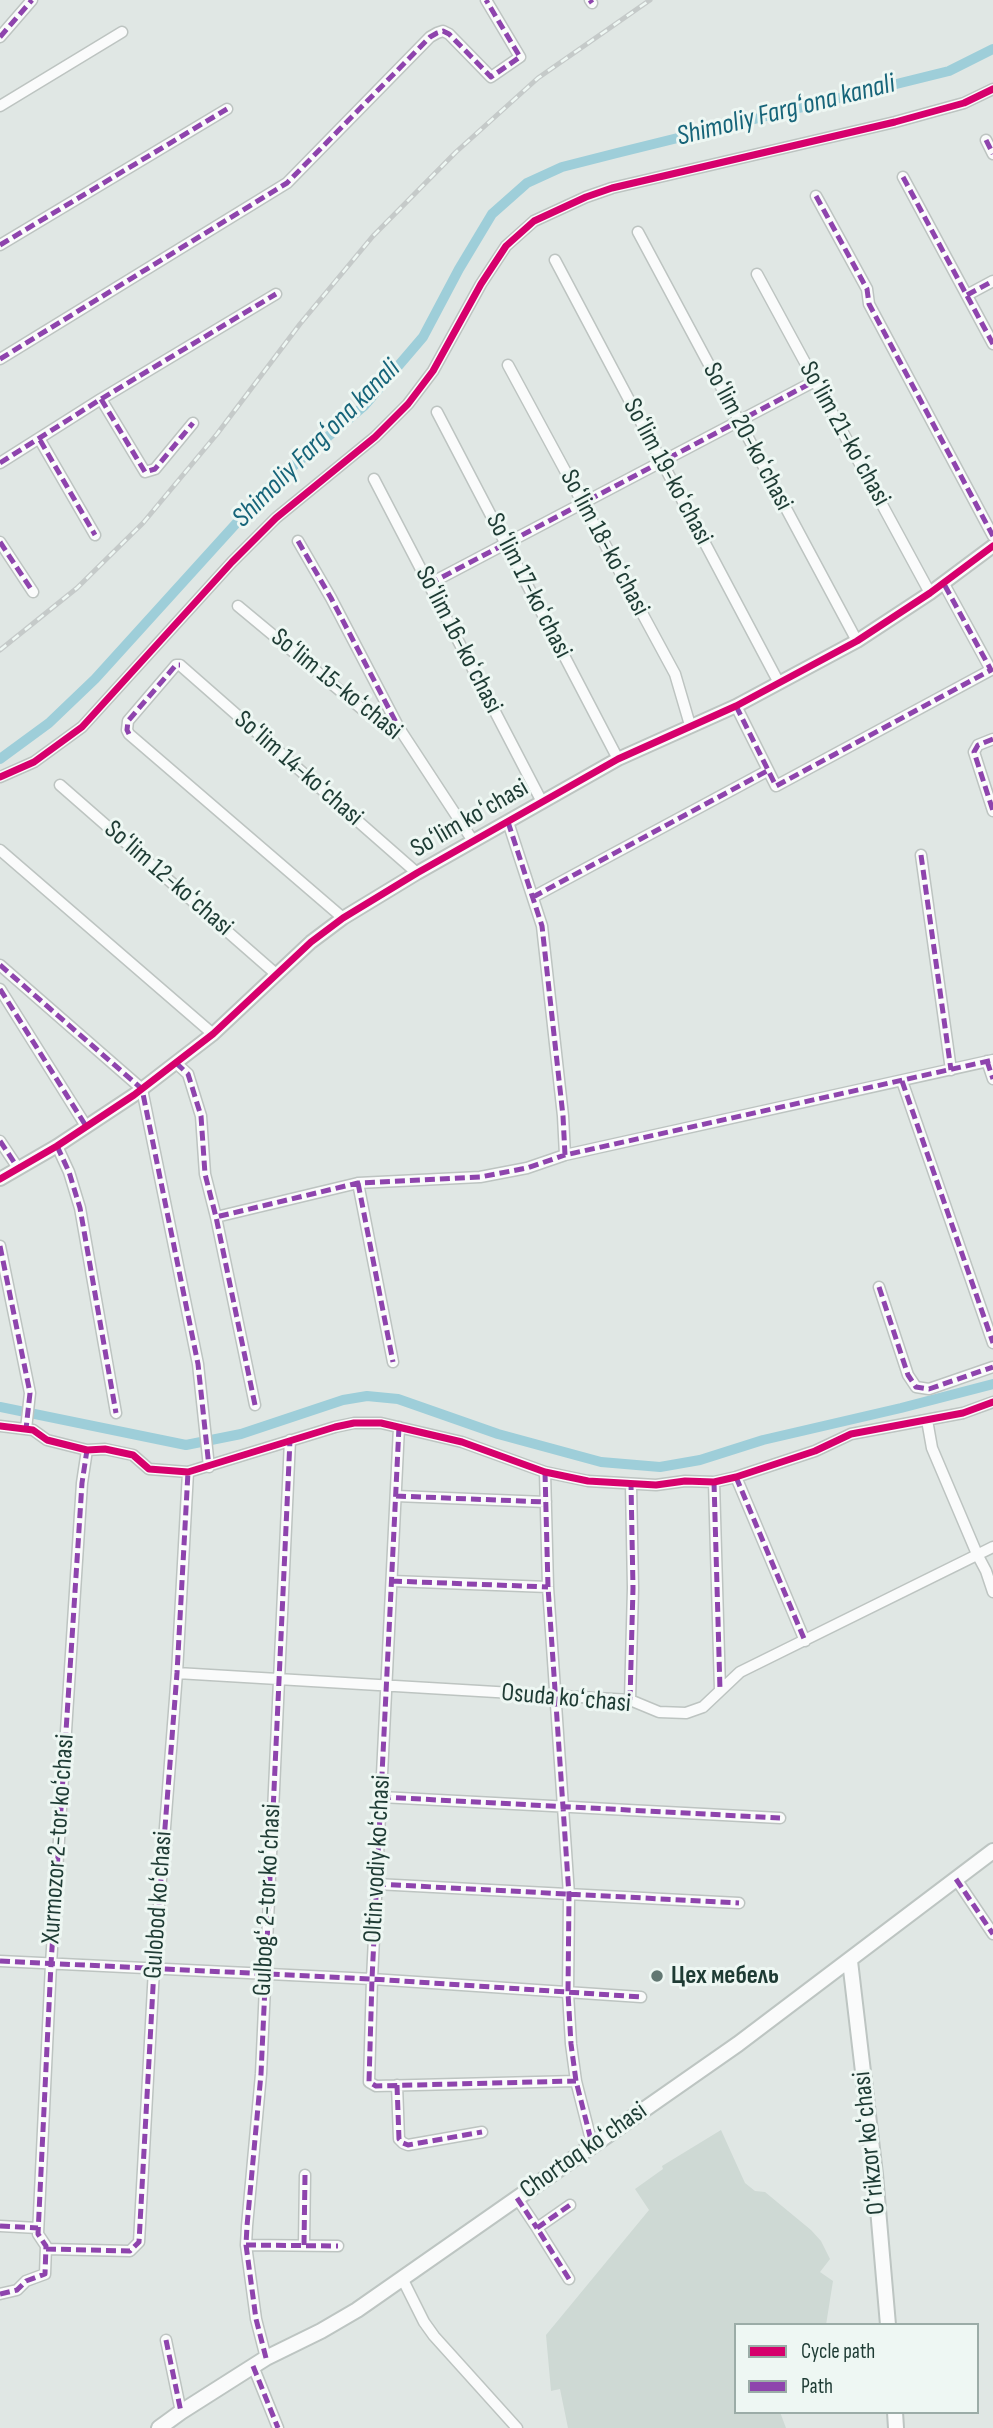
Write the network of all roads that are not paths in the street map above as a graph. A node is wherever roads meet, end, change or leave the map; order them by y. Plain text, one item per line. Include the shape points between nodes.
1 (32, 0) edge
2 (486, 0) edge
3 (122, 32) dead end
4 (0, 37) edge
5 (993, 89) edge
6 (0, 106) edge
7 (227, 109) dead end
8 (986, 140) dead end
9 (993, 154) edge
10 (903, 177) dead end
11 (816, 196) dead end
12 (638, 232) dead end
13 (0, 245) edge
14 (555, 260) dead end
15 (757, 275) dead end
16 (993, 281) edge
17 (276, 294) dead end
18 (967, 295) junction
19 (993, 344) edge
20 (0, 359) edge
21 (508, 365) dead end
22 (815, 381) junction
23 (101, 399) junction
24 (438, 412) dead end
25 (739, 421) junction
26 (193, 423) dead end
27 (40, 440) junction
28 (662, 462) junction
29 (0, 463) edge
30 (374, 479) dead end
31 (583, 503) junction
32 (95, 535) dead end
33 (993, 536) edge
34 (298, 541) dead end
35 (0, 542) edge
36 (506, 544) junction
37 (993, 546) edge
38 (429, 584) junction
39 (944, 584) junction
40 (33, 592) dead end
41 (930, 593) junction
42 (237, 606) dead end
43 (857, 641) junction
44 (992, 669) edge
45 (779, 683) junction
46 (736, 706) junction
47 (690, 725) junction
48 (399, 728) junction
49 (993, 739) edge
50 (618, 759) junction
51 (767, 771) junction
52 (0, 777) edge
53 (60, 785) dead end
54 (542, 802) junction
55 (993, 811) edge
56 (509, 821) junction
57 (473, 841) junction
58 (0, 850) edge
59 (921, 855) dead end
60 (417, 873) junction
61 (533, 897) junction
62 (343, 919) junction
63 (0, 965) edge
64 (276, 974) junction
65 (0, 989) edge
66 (213, 1034) junction
67 (990, 1061) edge
68 (176, 1063) junction
69 (951, 1070) junction
70 (993, 1079) edge
71 (902, 1081) junction
72 (142, 1089) junction
73 (86, 1126) junction
74 (0, 1141) edge
75 (57, 1146) junction
76 (565, 1155) junction
77 (18, 1168) junction
78 (0, 1179) edge
79 (358, 1183) junction
80 (216, 1217) junction
81 (0, 1246) edge
82 (880, 1287) dead end
83 (993, 1343) edge
84 (393, 1362) dead end
85 (993, 1367) edge
86 (993, 1402) edge
87 (255, 1405) dead end
88 (116, 1413) dead end
89 (927, 1420) junction
90 (0, 1426) edge
91 (27, 1427) junction
92 (400, 1427) junction
93 (290, 1440) junction
94 (87, 1450) junction
95 (209, 1463) junction
96 (188, 1472) junction
97 (545, 1472) junction
98 (736, 1477) junction
99 (714, 1482) junction
100 (631, 1484) junction
101 (396, 1496) junction
102 (546, 1502) junction
103 (993, 1547) edge
104 (977, 1554) junction
105 (392, 1581) junction
106 (548, 1587) junction
107 (993, 1592) edge
108 (805, 1641) junction
109 (177, 1673) junction
110 (278, 1679) junction
111 (386, 1686) junction
112 (720, 1690) junction
113 (557, 1696) junction
114 (630, 1700) junction
115 (381, 1797) junction
116 (564, 1808) junction
117 (779, 1818) dead end
118 (993, 1851) edge
119 (957, 1879) junction
120 (376, 1884) junction
121 (569, 1895) junction
122 (739, 1903) dead end
123 (993, 1934) edge
124 (0, 1961) edge
125 (850, 1961) junction
126 (51, 1964) junction
127 (154, 1969) junction
128 (264, 1974) junction
129 (372, 1979) junction
130 (568, 1993) junction
131 (641, 1997) dead end
132 (576, 2081) junction
133 (397, 2085) junction
134 (482, 2132) dead end
135 (592, 2144) junction
136 (305, 2175) dead end
137 (517, 2198) junction
138 (570, 2204) dead end
139 (0, 2227) edge
140 (38, 2228) junction
141 (537, 2228) junction
142 (246, 2245) junction
143 (304, 2245) junction
144 (338, 2246) dead end
145 (46, 2249) junction
146 (402, 2278) junction
147 (569, 2279) dead end
148 (0, 2294) edge
149 (888, 2323) edge
150 (166, 2340) dead end
151 (266, 2358) junction
152 (253, 2366) junction
153 (181, 2412) junction
154 (159, 2428) edge
155 (278, 2428) edge
156 (517, 2428) edge

1 - 4 street
2 - 20 street via 520,57 491,77 449,34 436,33 287,183
3 - 6 street
5 - 52 street via 918,116 612,188 534,221 506,246 433,371 408,404 267,527 82,727 34,762
7 - 13 street
8 - 9 street
10 - 18 street
11 - 33 street
12 - 25 street, Soʻlim 20-koʻchasi
14 - 28 street, Soʻlim 19-koʻchasi
15 - 22 street, Soʻlim 21-koʻchasi
16 - 18 street
17 - 23 street
18 - 19 street
21 - 31 street, Soʻlim 18-koʻchasi
22 - 25 street
22 - 41 street, Soʻlim 21-koʻchasi
23 - 26 street via 145,471 155,469
23 - 27 street
24 - 36 street, Soʻlim 17-koʻchasi
25 - 28 street
25 - 43 street, Soʻlim 20-koʻchasi
27 - 29 street
27 - 32 street
28 - 31 street
28 - 45 street, Soʻlim 19-koʻchasi
30 - 38 street, Soʻlim 16-koʻchasi
31 - 36 street
31 - 47 street, Soʻlim 18-koʻchasi via 675,674
34 - 48 street
35 - 40 street
36 - 38 street
36 - 50 street, Soʻlim 17-koʻchasi
37 - 39 street, Soʻlim koʻchasi
38 - 54 street, Soʻlim 16-koʻchasi
39 - 41 street, Soʻlim koʻchasi
39 - 44 street
41 - 43 street, Soʻlim koʻchasi
42 - 48 street, Soʻlim 15-koʻchasi via 362,709
43 - 45 street, Soʻlim koʻchasi
44 - 51 street via 777,785
45 - 46 street, Soʻlim koʻchasi
46 - 47 street, Soʻlim koʻchasi
46 - 51 street
47 - 50 street, Soʻlim koʻchasi
48 - 57 street, Soʻlim 15-koʻchasi
49 - 55 street via 978,745 974,752
50 - 54 street, Soʻlim koʻchasi
51 - 61 street
53 - 64 street, Soʻlim 12-koʻchasi
54 - 56 street, Soʻlim koʻchasi
56 - 57 street, Soʻlim koʻchasi
56 - 61 street
57 - 60 street, Soʻlim koʻchasi
58 - 66 street
59 - 69 street
60 - 62 street, Soʻlim koʻchasi
60 - 62 street, Soʻlim 14-koʻchasi via 176,666 128,722 129,734
61 - 76 street via 548,969
62 - 64 street, Soʻlim koʻchasi
63 - 72 street
64 - 66 street, Soʻlim koʻchasi
65 - 73 street
66 - 68 street, Soʻlim koʻchasi
67 - 69 street
67 - 70 street
68 - 72 street, Soʻlim koʻchasi
68 - 80 street via 188,1074 201,1116 205,1174
69 - 71 street
71 - 76 street
71 - 83 street
72 - 73 street, Soʻlim koʻchasi
72 - 95 street via 198,1364
73 - 75 street, Soʻlim koʻchasi
74 - 77 street
75 - 77 street, Soʻlim koʻchasi
75 - 88 street via 80,1208
76 - 79 street via 480,1177
77 - 78 street, Soʻlim koʻchasi
79 - 80 street
79 - 84 street
80 - 87 street
81 - 91 street via 30,1393
82 - 85 street via 908,1376 916,1387 929,1389
86 - 89 street
89 - 98 street via 851,1434 816,1451
89 - 104 street via 932,1448
90 - 91 street
91 - 94 street via 47,1440
92 - 93 street via 354,1423
92 - 97 street via 462,1442
92 - 101 street, Oltin vodiy koʻchasi
93 - 95 street
93 - 110 street, Gulbogʻ 2-tor koʻchasi
94 - 96 street via 133,1455 149,1469
94 - 126 street, Xurmozor 2-tor koʻchasi
95 - 96 street
96 - 109 street, Gulobod koʻchasi
97 - 100 street
97 - 102 street
98 - 99 street
98 - 108 street
99 - 100 street
99 - 112 street
100 - 114 street
101 - 102 street
101 - 105 street, Oltin vodiy koʻchasi
102 - 106 street
103 - 104 street, Osuda koʻchasi
104 - 107 street
104 - 108 street, Osuda koʻchasi
105 - 106 street
105 - 111 street, Oltin vodiy koʻchasi
106 - 113 street
108 - 112 street, Osuda koʻchasi via 740,1672
109 - 110 street, Osuda koʻchasi
109 - 127 street, Gulobod koʻchasi
110 - 111 street, Osuda koʻchasi
110 - 128 street, Gulbogʻ 2-tor koʻchasi
111 - 113 street, Osuda koʻchasi
111 - 115 street, Oltin vodiy koʻchasi
112 - 114 street, Osuda koʻchasi via 703,1707 686,1713 659,1712
113 - 114 street, Osuda koʻchasi
113 - 116 street
115 - 116 street
115 - 120 street, Oltin vodiy koʻchasi
116 - 117 street
116 - 121 street
118 - 119 main road, Chortoq koʻchasi
119 - 123 street
119 - 125 main road, Chortoq koʻchasi
120 - 121 street
120 - 129 street, Oltin vodiy koʻchasi
121 - 122 street
121 - 130 street
124 - 126 street
125 - 135 main road, Chortoq koʻchasi
125 - 149 main road, Oʻrikzor koʻchasi
126 - 127 street
126 - 140 street, Xurmozor 2-tor koʻchasi
127 - 128 street
127 - 145 street, Gulobod koʻchasi via 139,2242 130,2251
128 - 129 street
128 - 142 street, Gulbogʻ 2-tor koʻchasi via 261,2074
129 - 130 street
129 - 133 street, Oltin vodiy koʻchasi via 369,2082
130 - 131 street
130 - 132 street
132 - 133 street, Oltin vodiy koʻchasi
132 - 135 street
133 - 134 street via 403,2143
135 - 137 main road, Chortoq koʻchasi
136 - 143 street
137 - 141 street
137 - 146 main road, Chortoq koʻchasi
138 - 141 street
139 - 140 street
140 - 145 street
141 - 147 street
142 - 143 street
142 - 151 street, Gulbogʻ 2-tor koʻchasi
143 - 144 street
145 - 148 street via 44,2275
146 - 151 main road, Chortoq koʻchasi via 357,2310
146 - 156 street via 434,2336
150 - 153 street
151 - 152 main road, Chortoq koʻchasi
152 - 153 main road, Chortoq koʻchasi
152 - 155 street
153 - 154 main road, Chortoq koʻchasi

